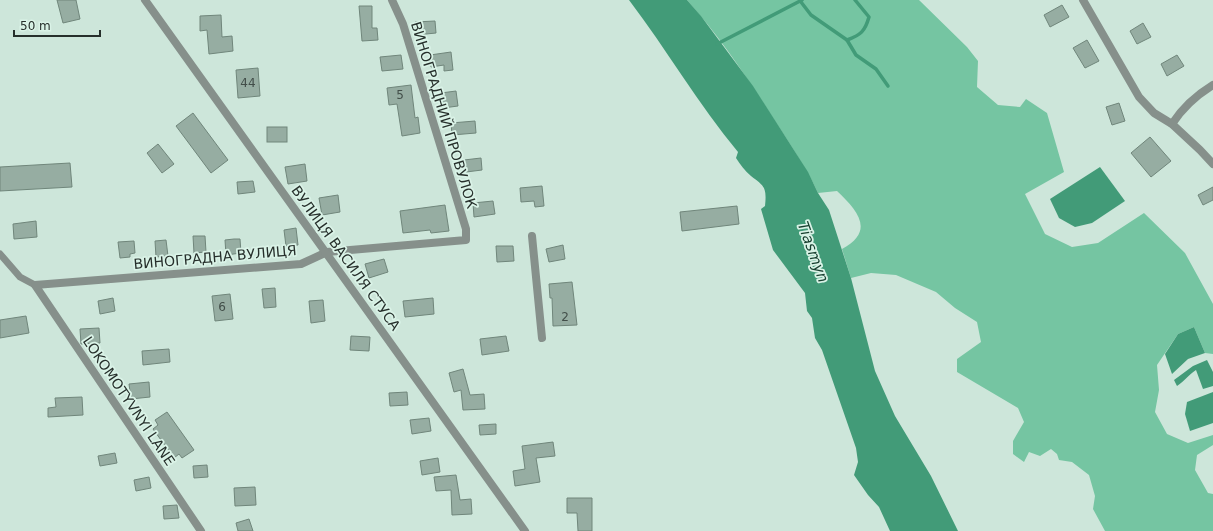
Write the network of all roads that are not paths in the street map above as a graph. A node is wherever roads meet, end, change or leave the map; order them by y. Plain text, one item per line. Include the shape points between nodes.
1 (145, 0) edge
2 (392, 0) edge
3 (1084, 0) edge
4 (1213, 85) edge
5 (1172, 124) junction
6 (1213, 164) edge
7 (532, 236) dead end
8 (466, 240) joint
9 (327, 252) junction
10 (0, 254) edge
11 (35, 285) junction
12 (542, 338) dead end
13 (201, 531) edge
14 (525, 531) edge

1 - 9 street, ВУЛИЦЯ ВАСИЛЯ СТУСА
2 - 8 street, ВИНОГРАДНИЙ ПРОВУЛОК via 405,32 466,229
3 - 5 street via 1139,97 1154,113
4 - 5 street via 1182,109
5 - 6 street
7 - 12 street
8 - 9 street, ВИНОГРАДНА ВУЛИЦЯ
9 - 11 street, ВИНОГРАДНА ВУЛИЦЯ via 301,264
9 - 14 street, ВУЛИЦЯ ВАСИЛЯ СТУСА
10 - 11 lane via 20,277
11 - 13 street, LOKOMOTYVNYI LANE

